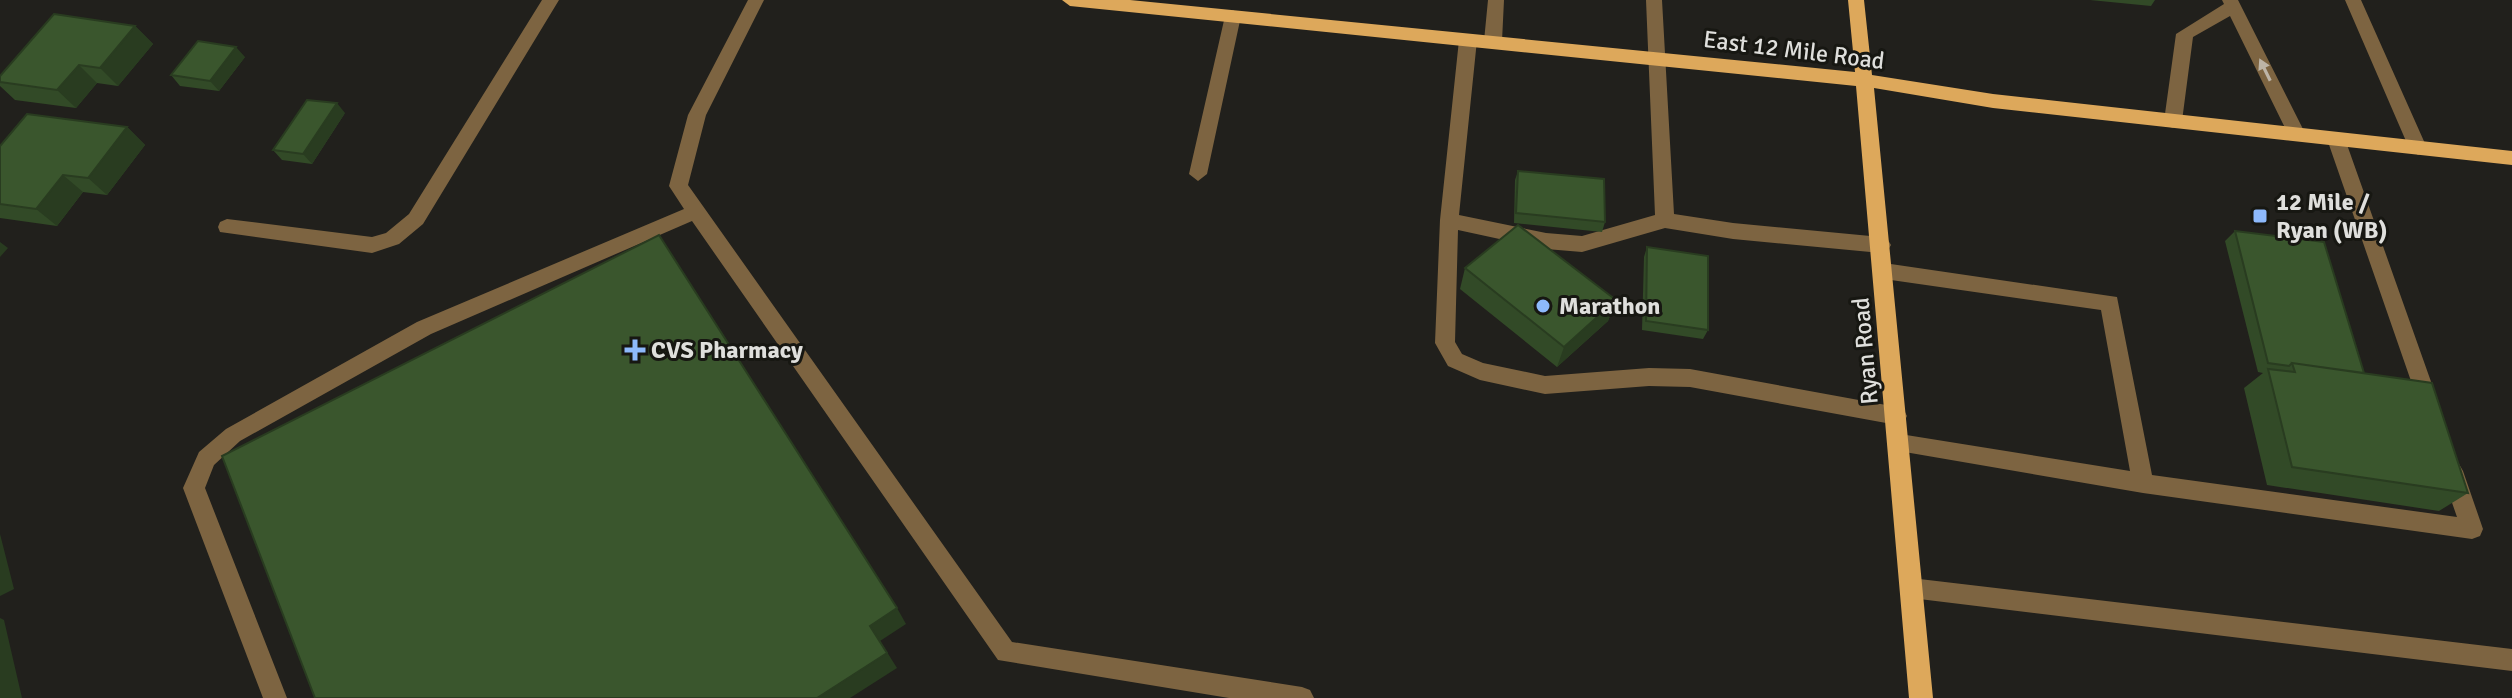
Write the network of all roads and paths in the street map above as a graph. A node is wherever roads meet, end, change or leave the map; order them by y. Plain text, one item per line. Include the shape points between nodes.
1 (551, 0) edge
2 (756, 0) edge
3 (1070, 0) edge
4 (1496, 0) edge
5 (1654, 0) edge
6 (1856, 0) edge
7 (2353, 0) edge
8 (1141, 4) edge
9 (2231, 4) edge
10 (1233, 16) junction
11 (1468, 40) junction
12 (1493, 41) junction
13 (1658, 59) junction
14 (1865, 80) junction
15 (2173, 121) junction
16 (2297, 135) junction
17 (2336, 139) junction
18 (2418, 148) junction
19 (2512, 158) edge
20 (1198, 174) dead end
21 (697, 211) junction
22 (1449, 220) junction
23 (1665, 220) junction
24 (227, 227) dead end
25 (1881, 245) junction
26 (1884, 271) junction
27 (1897, 416) junction
28 (2436, 425) edge
29 (1900, 443) junction
30 (2446, 454) edge
31 (2143, 483) junction
32 (1911, 588) junction
33 (2512, 660) edge
34 (275, 698) edge
35 (1302, 698) edge
36 (1921, 698) edge

1 - 24 lane via 416,219 392,239 372,245
2 - 21 lane via 697,115 678,186
3 - 8 main road, East 12 Mile Road
4 - 12 lane
5 - 13 lane
6 - 14 main road, Ryan Road
7 - 18 lane
8 - 10 main road, East 12 Mile Road
9 - 15 lane via 2185,34
16 -> 9 lane
10 - 11 main road, East 12 Mile Road
10 - 20 lane
11 - 12 main road, East 12 Mile Road
11 - 22 lane
12 - 13 main road, East 12 Mile Road
13 - 14 main road, East 12 Mile Road
13 - 23 lane
14 - 15 main road, East 12 Mile Road
14 - 25 main road, Ryan Road
15 - 16 main road, East 12 Mile Road
16 - 17 main road, East 12 Mile Road
17 - 18 main road, East 12 Mile Road
17 - 28 lane
18 - 19 main road, East 12 Mile Road
21 - 34 lane via 424,328 233,435 206,459 194,488
21 - 35 lane via 1006,652
22 - 23 lane via 1582,244
22 - 27 lane via 1445,343 1455,360 1480,371 1545,385 1690,378
23 - 25 lane
25 - 26 main road, Ryan Road
26 - 27 main road, Ryan Road
26 - 31 lane via 2110,303
27 - 29 main road, Ryan Road
29 - 31 lane
29 - 32 main road, Ryan Road
30 - 31 lane via 2472,529
32 - 33 lane
32 - 36 main road, Ryan Road

